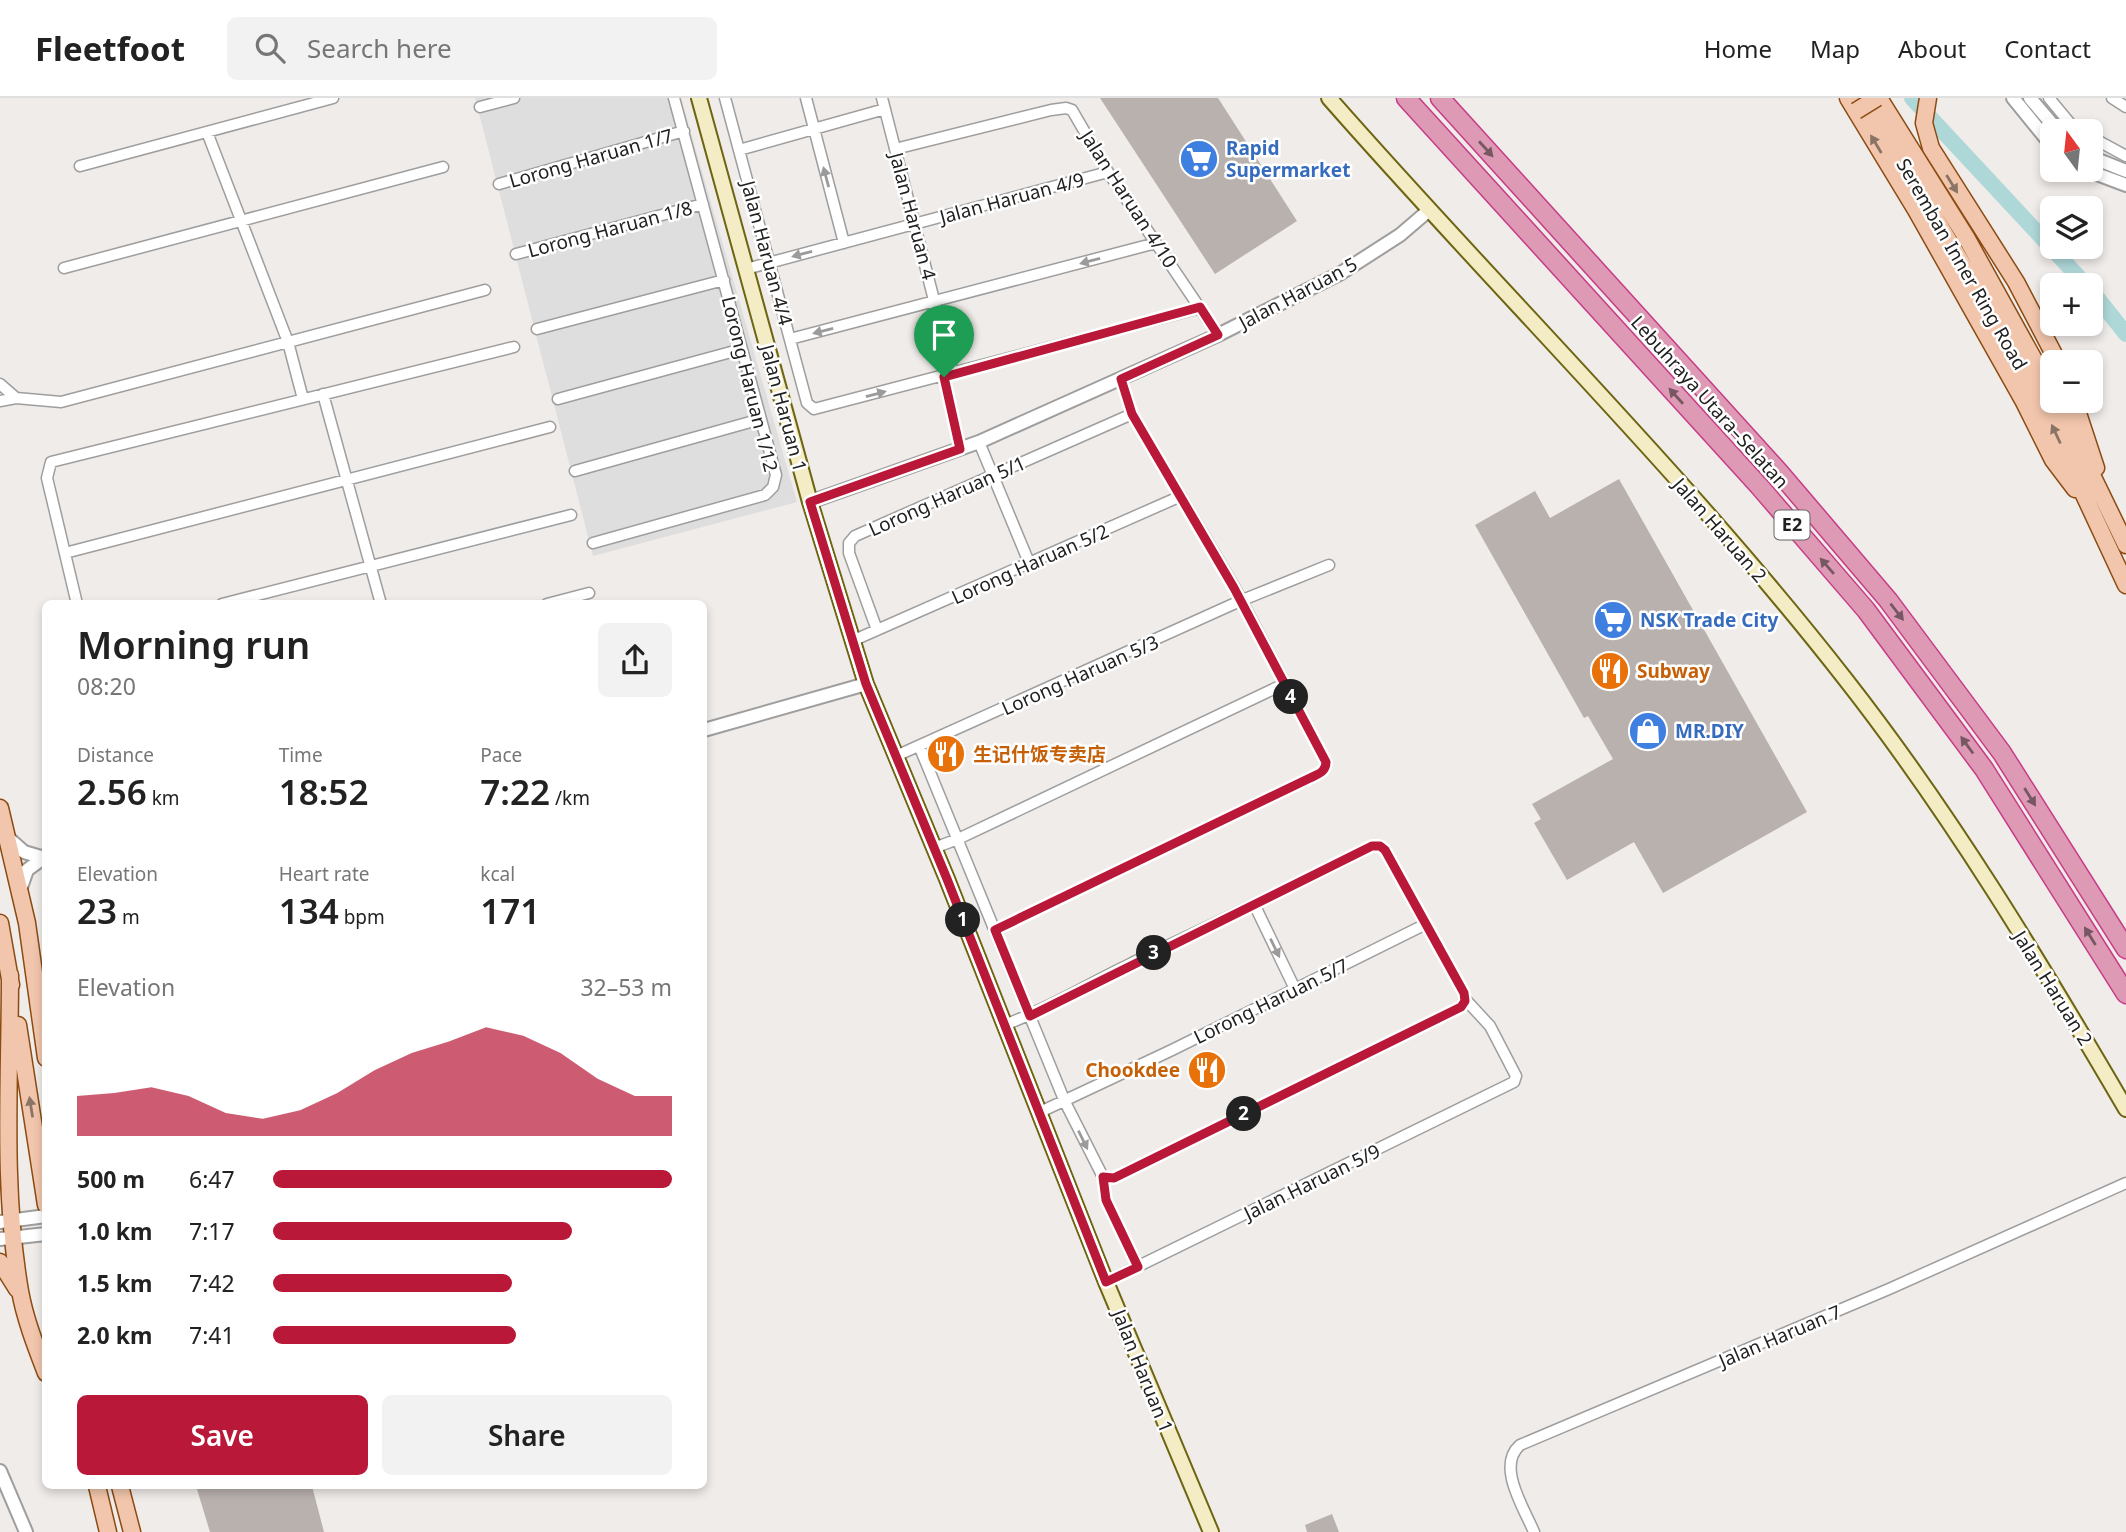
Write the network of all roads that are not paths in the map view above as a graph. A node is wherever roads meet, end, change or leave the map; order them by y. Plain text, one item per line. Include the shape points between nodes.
1 (333, 98) edge
2 (514, 98) edge
3 (674, 98) edge
4 (699, 98) edge
5 (725, 98) edge
6 (806, 98) edge
7 (882, 98) edge
8 (1329, 98) edge
9 (1406, 98) edge
10 (1440, 98) edge
11 (1878, 98) edge
12 (1928, 98) edge
13 (2013, 98) edge
14 (2030, 98) edge
15 (2049, 98) edge
16 (2112, 98) edge
17 (1856, 102) edge
18 (480, 107) dead end
19 (2126, 107) edge
20 (885, 109) junction
21 (2048, 119) edge
22 (2066, 119) edge
23 (814, 130) junction
24 (684, 131) junction
25 (2040, 131) edge
26 (207, 132) junction
27 (2104, 144) edge
28 (895, 149) junction
29 (739, 150) junction
30 (2126, 156) edge
31 (2104, 162) edge
32 (80, 166) dead end
33 (443, 167) dead end
34 (2126, 171) edge
35 (1108, 172) junction
36 (2104, 177) edge
37 (499, 184) dead end
38 (2126, 185) edge
39 (703, 204) junction
40 (1428, 211) junction
41 (241, 220) junction
42 (915, 224) junction
43 (844, 243) junction
44 (1156, 243) junction
45 (516, 254) dead end
46 (769, 263) junction
47 (64, 268) dead end
48 (746, 269) junction
49 (724, 280) junction
50 (485, 290) dead end
51 (936, 302) junction
52 (1200, 307) junction
53 (537, 329) dead end
54 (1218, 335) junction
55 (790, 340) junction
56 (288, 342) junction
57 (514, 347) dead end
58 (742, 349) junction
59 (2051, 350) edge
60 (2040, 371) edge
61 (949, 375) junction
62 (1121, 379) junction
63 (0, 384) edge
64 (323, 394) junction
65 (16, 398) junction
66 (558, 399) dead end
67 (303, 400) junction
68 (0, 401) edge
69 (2062, 413) edge
70 (2078, 413) edge
71 (1132, 414) junction
72 (761, 419) junction
73 (550, 427) dead end
74 (979, 442) junction
75 (960, 449) junction
76 (575, 471) dead end
77 (992, 476) junction
78 (346, 480) junction
79 (1181, 496) junction
80 (2104, 498) junction
81 (810, 502) junction
82 (2090, 507) junction
83 (571, 515) dead end
84 (593, 543) dead end
85 (2126, 545) edge
86 (65, 553) junction
87 (1030, 565) junction
88 (1329, 565) dead end
89 (371, 566) junction
90 (2126, 585) edge
91 (589, 593) dead end
92 (76, 600) edge
93 (238, 600) edge
94 (380, 600) edge
95 (562, 600) edge
96 (1240, 601) junction
97 (877, 631) junction
98 (852, 641) junction
99 (866, 684) junction
100 (1284, 684) junction
101 (707, 729) edge
102 (920, 748) junction
103 (896, 756) junction
104 (0, 808) edge
105 (6, 836) junction
106 (958, 839) junction
107 (934, 848) junction
108 (42, 857) edge
109 (42, 858) edge
110 (19, 891) junction
111 (1255, 906) junction
112 (0, 923) edge
113 (27, 923) junction
114 (1426, 924) junction
115 (995, 930) junction
116 (2126, 949) edge
117 (42, 966) edge
118 (10, 975) junction
119 (1295, 989) junction
120 (2126, 994) edge
121 (1465, 999) junction
122 (1030, 1016) junction
123 (1004, 1025) junction
124 (42, 1030) edge
125 (1065, 1102) junction
126 (2126, 1109) edge
127 (1038, 1113) junction
128 (8, 1150) junction
129 (0, 1177) edge
130 (1103, 1177) junction
131 (42, 1181) edge
132 (2126, 1183) edge
133 (42, 1216) edge
134 (6, 1221) edge
135 (42, 1235) edge
136 (7, 1239) edge
137 (0, 1262) edge
138 (1138, 1267) junction
139 (1106, 1282) junction
140 (20, 1294) junction
141 (42, 1361) edge
142 (0, 1471) edge
143 (89, 1489) edge
144 (98, 1489) edge
145 (122, 1489) edge
146 (106, 1526) edge
147 (26, 1532) edge
148 (132, 1532) edge
149 (1211, 1532) edge
150 (1534, 1532) edge

1 - 26 street
2 - 18 street
3 - 24 street, Lorong Haruan 1/12
4 - 48 main road, Jalan Haruan 1
5 - 29 street, Jalan Haruan 4/4
6 - 23 street
7 - 20 street, Jalan Haruan 4
8 - 40 main road, Jalan Haruan 2
120 -> 9 highway, Lebuhraya Utara–Selatan / E2 via 1984,769 1866,610
10 -> 116 highway, Lebuhraya Utara–Selatan / E2 via 1779,472 1888,600 2002,753
11 - 17 main road, bridge
11 - 60 main road, Seremban Inner Ring Road via 1966,237
12 -> 59 main road via 1924,123 1931,148 2017,282
13 - 25 street
14 - 21 street
15 - 22 street
16 - 19 street
82 -> 17 main road via 2053,460
82 -> 17 main road, Seremban Inner Ring Road via 2010,344
20 - 23 street
20 - 28 street, Jalan Haruan 4
23 - 29 street
43 -> 23 street
24 - 37 street, Lorong Haruan 1/7
24 - 39 street, Lorong Haruan 1/12
26 - 32 street
26 - 41 street
27 - 30 street
28 - 35 street, Jalan Haruan 4/10 via 1066,108 1076,116
28 - 42 street, Jalan Haruan 4
29 - 46 street, Jalan Haruan 4/4
31 - 34 street
33 - 41 street
35 - 42 street, Jalan Haruan 4/9
35 - 44 street, Jalan Haruan 4/10
36 - 38 street
39 - 45 street, Lorong Haruan 1/8
39 - 49 street, Lorong Haruan 1/12
40 - 54 street, Jalan Haruan 5 via 1334,278
40 - 126 main road, Jalan Haruan 2 via 1699,504 1846,679 1940,807
41 - 47 street
41 - 56 street
42 - 43 street, Jalan Haruan 4/9
42 - 51 street, Jalan Haruan 4
43 -> 46 street, Jalan Haruan 4/9
44 -> 51 street
44 - 52 street, Jalan Haruan 4/10
46 - 48 street, Jalan Haruan 4/9
46 - 55 street, Jalan Haruan 4/4
48 - 81 main road, Jalan Haruan 1
49 - 53 street
49 - 58 street, Lorong Haruan 1/12
50 - 56 street
51 -> 55 street
51 - 61 street, Jalan Haruan 4
52 - 54 street, Jalan Haruan 4/10
52 - 61 street
54 - 62 street, Jalan Haruan 5
55 -> 61 street, Jalan Haruan 4/4 via 810,407 820,409
56 - 65 street via 61,402
56 - 67 street
57 - 64 street
58 - 66 street
58 - 72 street, Lorong Haruan 1/12
61 - 75 street, Jalan Haruan 4
62 - 71 street
62 - 74 street, Jalan Haruan 5
63 - 65 street
64 - 67 street
64 - 78 street
65 - 68 street
67 - 86 street via 51,462 47,478
69 - 80 main road
70 - 80 main road
71 - 77 street, Lorong Haruan 5/1
71 - 79 street
72 - 76 street
72 - 84 street, Lorong Haruan 1/12 via 776,475 765,495
73 - 78 street
74 - 75 street, Jalan Haruan 5
74 - 77 street
75 - 81 street, Jalan Haruan 5
77 - 87 street
77 - 97 street, Lorong Haruan 5/1 via 855,536 849,543
78 - 86 street
78 - 89 street
79 - 87 street, Lorong Haruan 5/2
79 - 96 street
80 - 85 main road
81 - 98 main road, Jalan Haruan 1
82 - 90 main road, Seremban Inner Ring Road
83 - 89 street
86 - 92 street
87 - 97 street, Lorong Haruan 5/2
88 - 96 street, Lorong Haruan 5/3
89 - 93 street
89 - 94 street
91 - 95 street
96 - 100 street
96 - 102 street, Lorong Haruan 5/3
97 - 98 street, Lorong Haruan 5/2
98 - 99 main road, Jalan Haruan 1
99 - 101 street
99 - 103 main road, Jalan Haruan 1
100 - 106 street
100 - 115 street via 1326,762 1324,771
102 - 103 street, Lorong Haruan 5/3
102 - 106 street
103 - 107 main road, Jalan Haruan 1
104 - 105 main road
105 - 108 street via 24,852
105 - 110 main road
106 - 107 street
106 - 115 street
107 - 123 main road, Jalan Haruan 1
109 - 110 street via 27,870
110 - 113 main road
111 - 114 street via 1380,846
111 -> 119 street
111 - 122 street
112 - 118 main road
113 - 117 main road
113 - 124 main road
114 - 119 street, Lorong Haruan 5/7
114 - 121 street
115 - 122 street
118 - 128 main road
131 -> 118 main road
119 - 125 street, Lorong Haruan 5/7
121 - 130 street via 1461,1007 1114,1178
121 - 138 street, Jalan Haruan 5/9 via 1490,1026 1516,1079
122 - 123 street
122 - 125 street
123 - 127 main road, Jalan Haruan 1
125 - 127 street, Lorong Haruan 5/7
125 -> 130 street
127 - 139 main road, Jalan Haruan 1
128 - 129 main road
128 - 134 main road
130 - 138 street via 1106,1200
132 - 150 street, Jalan Haruan 7 via 1843,1310 1520,1445 1509,1462 1513,1485
133 - 134 street
134 - 136 main road
135 - 136 street
136 - 140 main road
137 - 140 main road
138 - 139 street, Jalan Haruan 5/9
139 - 149 main road, Jalan Haruan 1
140 - 141 main road
142 - 147 street
143 - 146 main road
144 - 146 main road
145 - 148 main road

